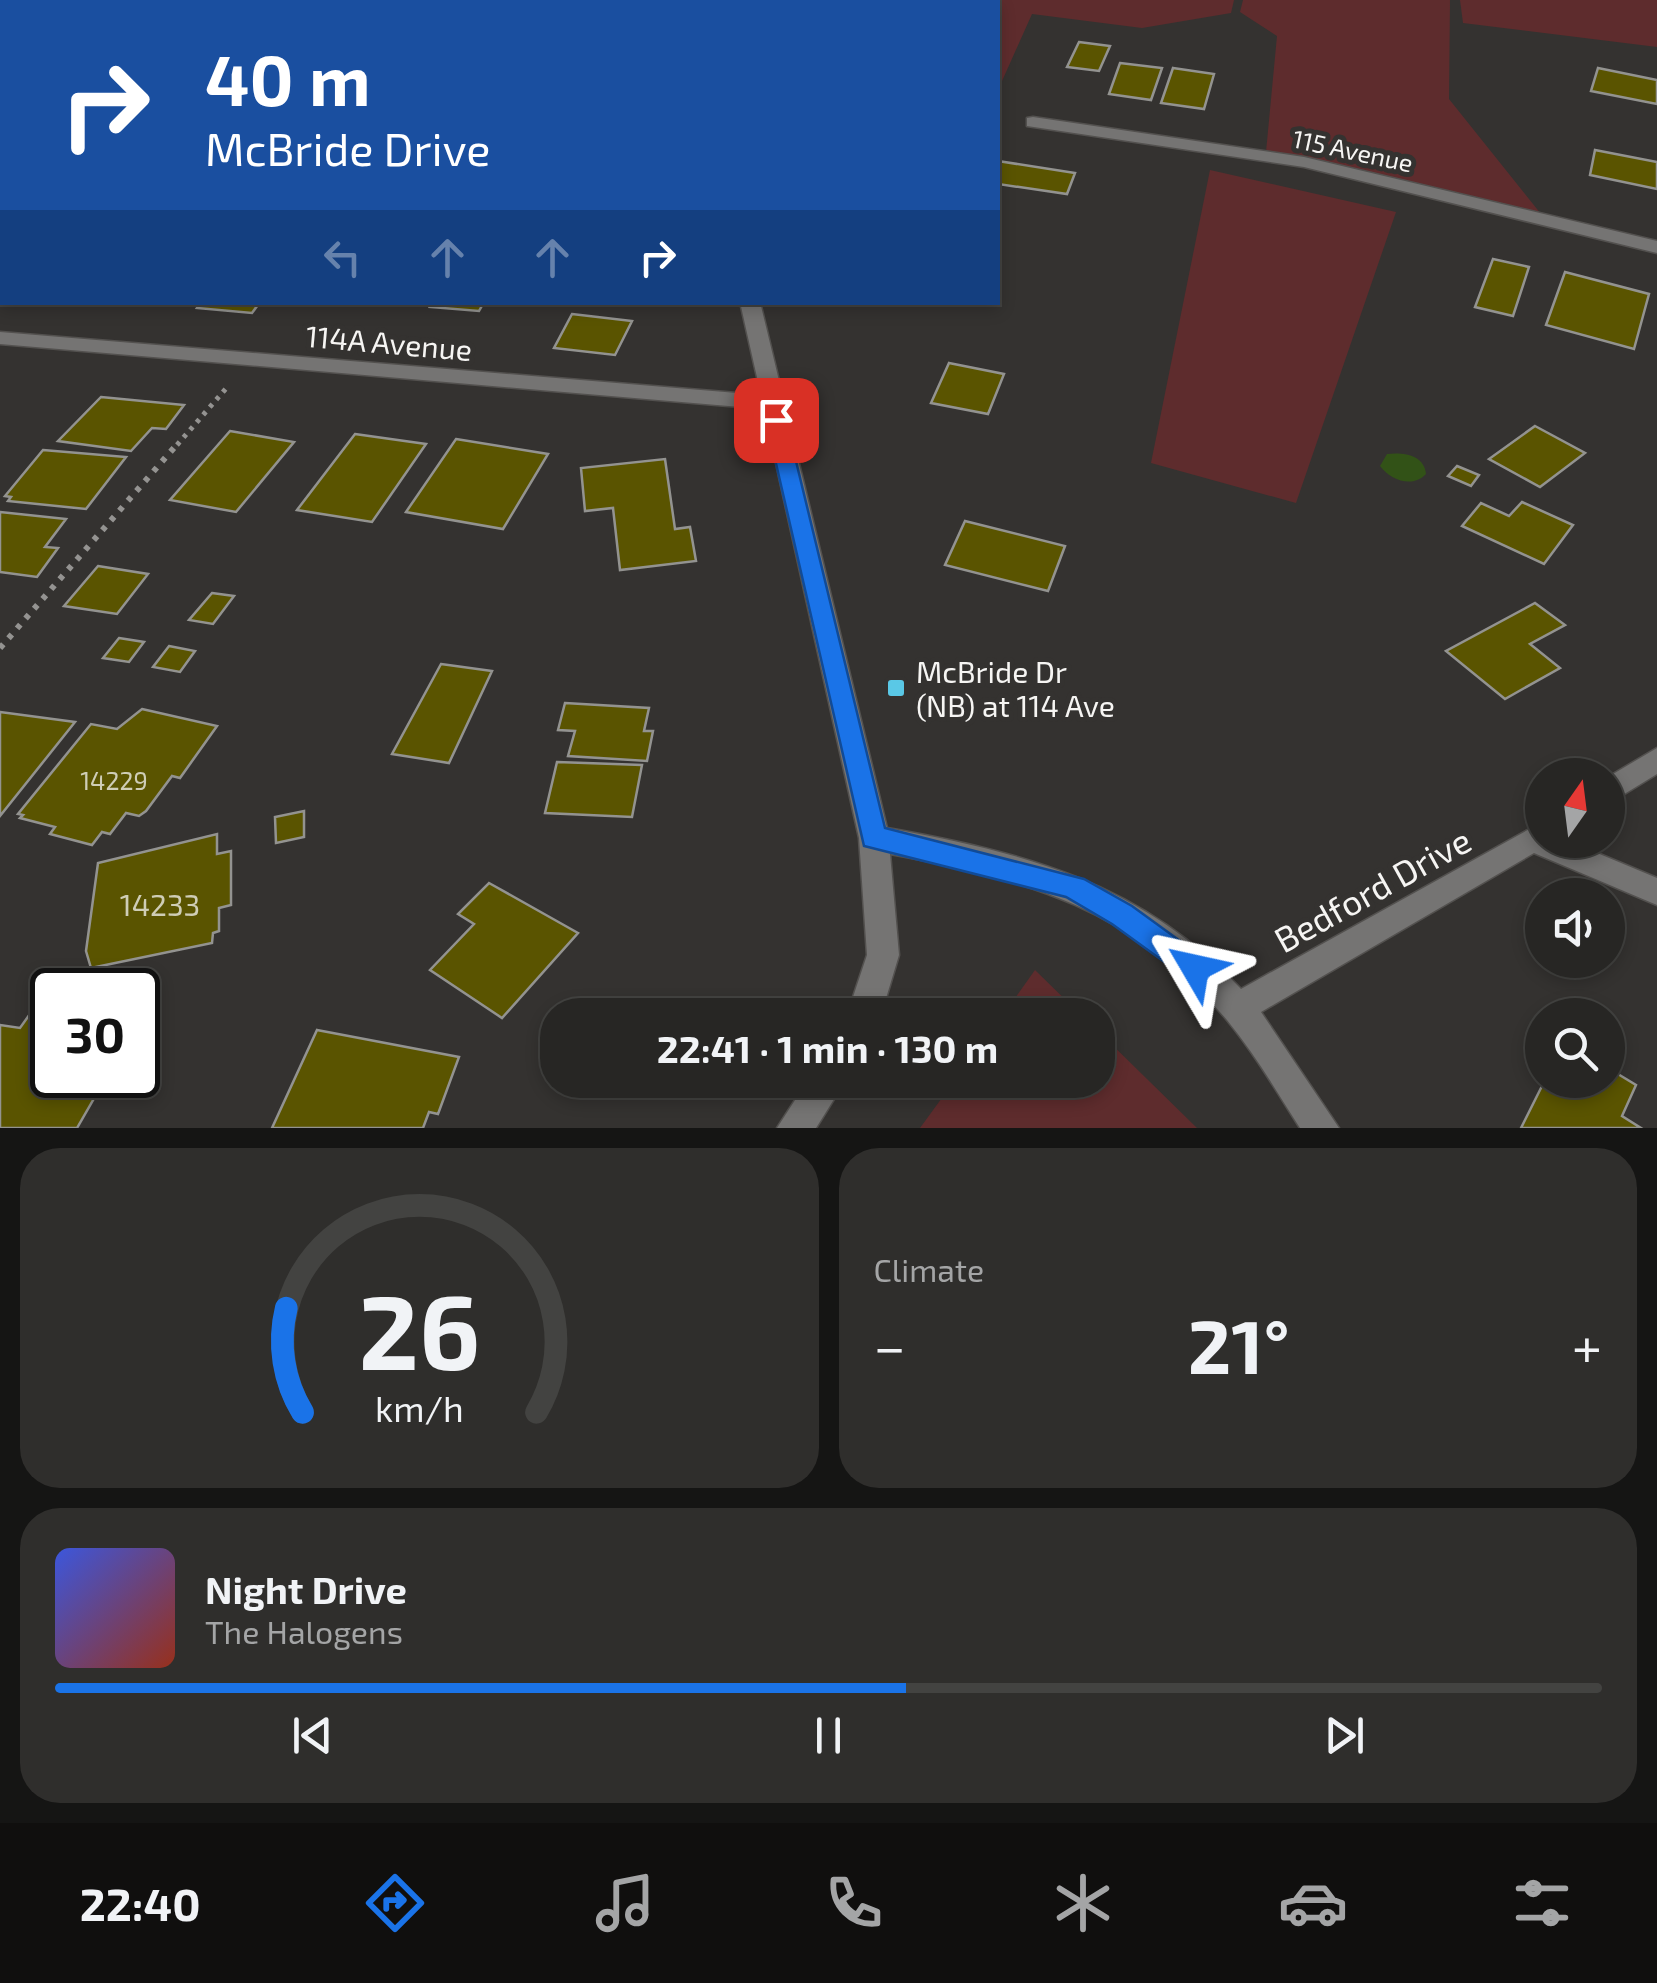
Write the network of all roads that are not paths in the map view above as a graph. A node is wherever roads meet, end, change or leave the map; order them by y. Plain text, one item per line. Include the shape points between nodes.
1 (1033, 122) dead end
2 (1657, 247) edge
3 (751, 305) edge
4 (0, 338) edge
5 (773, 403) junction
6 (1657, 759) edge
7 (1625, 781) edge
8 (874, 838) junction
9 (1525, 844) edge
10 (1583, 858) edge
11 (1657, 892) edge
12 (870, 998) edge
13 (1238, 1008) junction
14 (816, 1098) edge
15 (795, 1128) edge
16 (1321, 1128) edge

1 - 2 street, 115 Avenue via 1304,162
3 - 5 street
4 - 5 street, 114A Avenue
5 - 8 street
6 - 7 street
8 - 12 street via 884,955
8 - 13 street via 1074,887 1180,957
9 - 13 street, Bedford Drive
10 - 11 street
13 - 16 street
14 - 15 street

